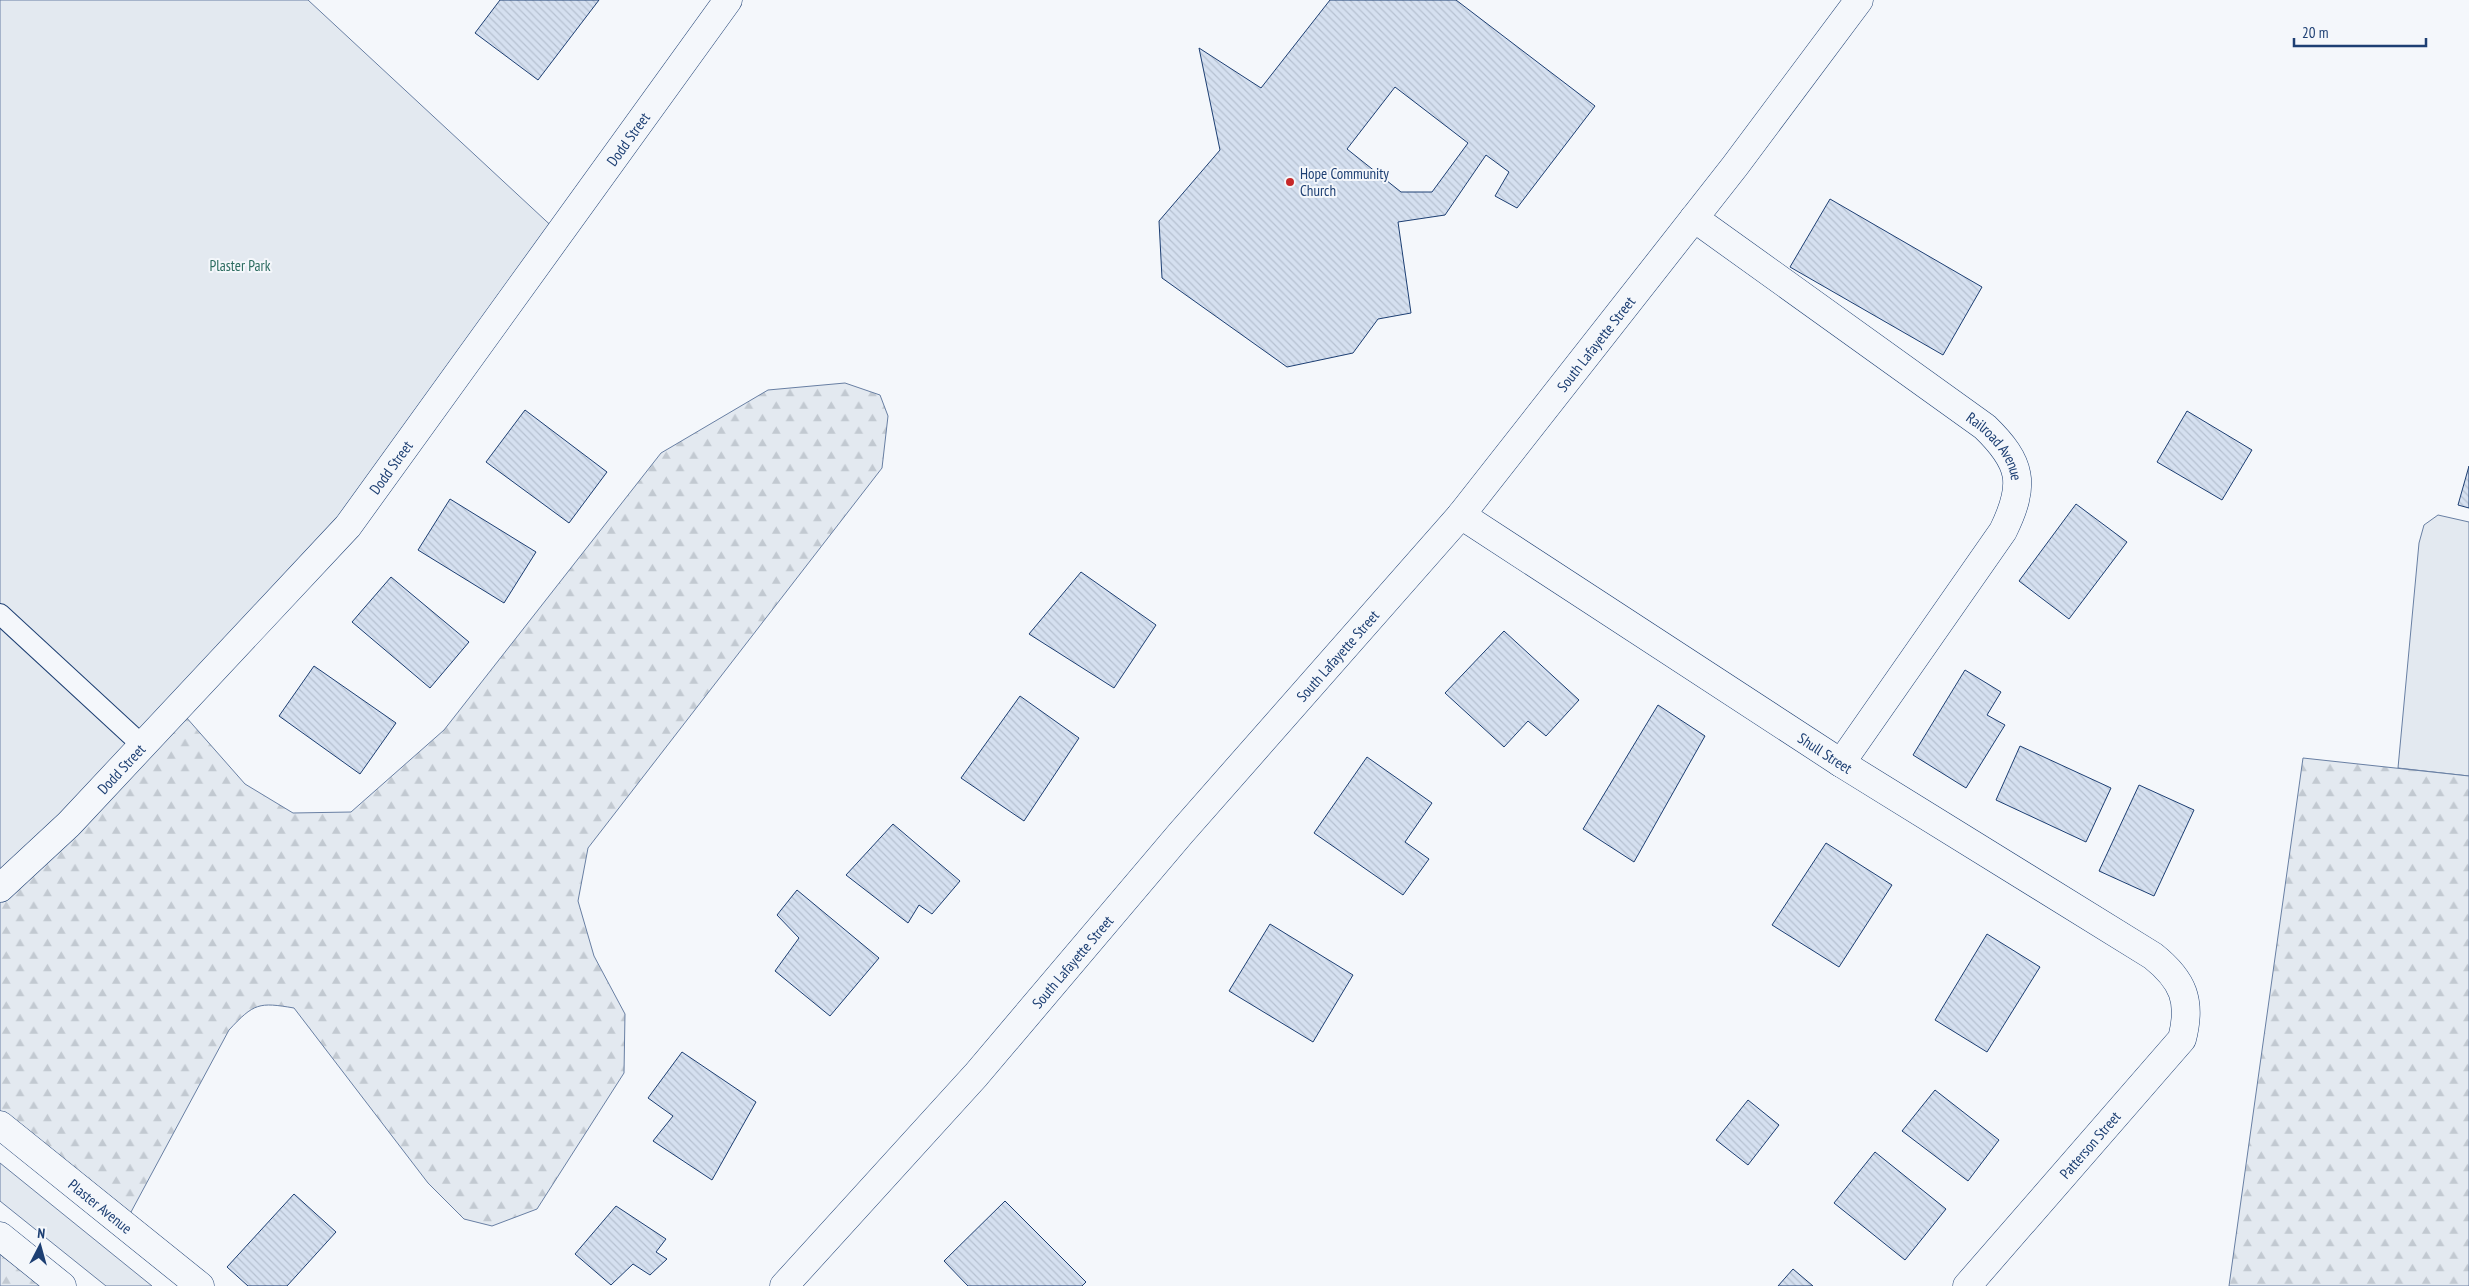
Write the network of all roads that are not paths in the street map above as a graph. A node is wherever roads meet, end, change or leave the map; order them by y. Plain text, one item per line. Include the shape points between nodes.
1 (728, 0) edge
2 (1859, 0) edge
3 (1694, 218) junction
4 (1461, 515) junction
5 (0, 614) edge
6 (143, 746) junction
7 (1841, 763) junction
8 (0, 888) edge
9 (2184, 993) joint
10 (0, 1125) edge
11 (0, 1236) edge
12 (62, 1286) edge
13 (200, 1286) edge
14 (784, 1286) edge
15 (1967, 1286) edge

1 - 6 street, Dodd Street via 348,526
2 - 3 street, South Lafayette Street
3 - 4 street, South Lafayette Street
3 - 7 street, Railroad Avenue via 1986,426 2006,447 2015,467 2018,485 2015,508 2003,531
4 - 7 street, Shull Street
4 - 14 street, South Lafayette Street via 1181,833 976,1075
5 - 6 lane
6 - 8 street, Dodd Street via 69,824
7 - 9 street, Shull Street via 2153,956 2171,970
9 - 15 street, Patterson Street via 2188,1018 2182,1039
10 - 13 street, Plaster Avenue
11 - 12 street

